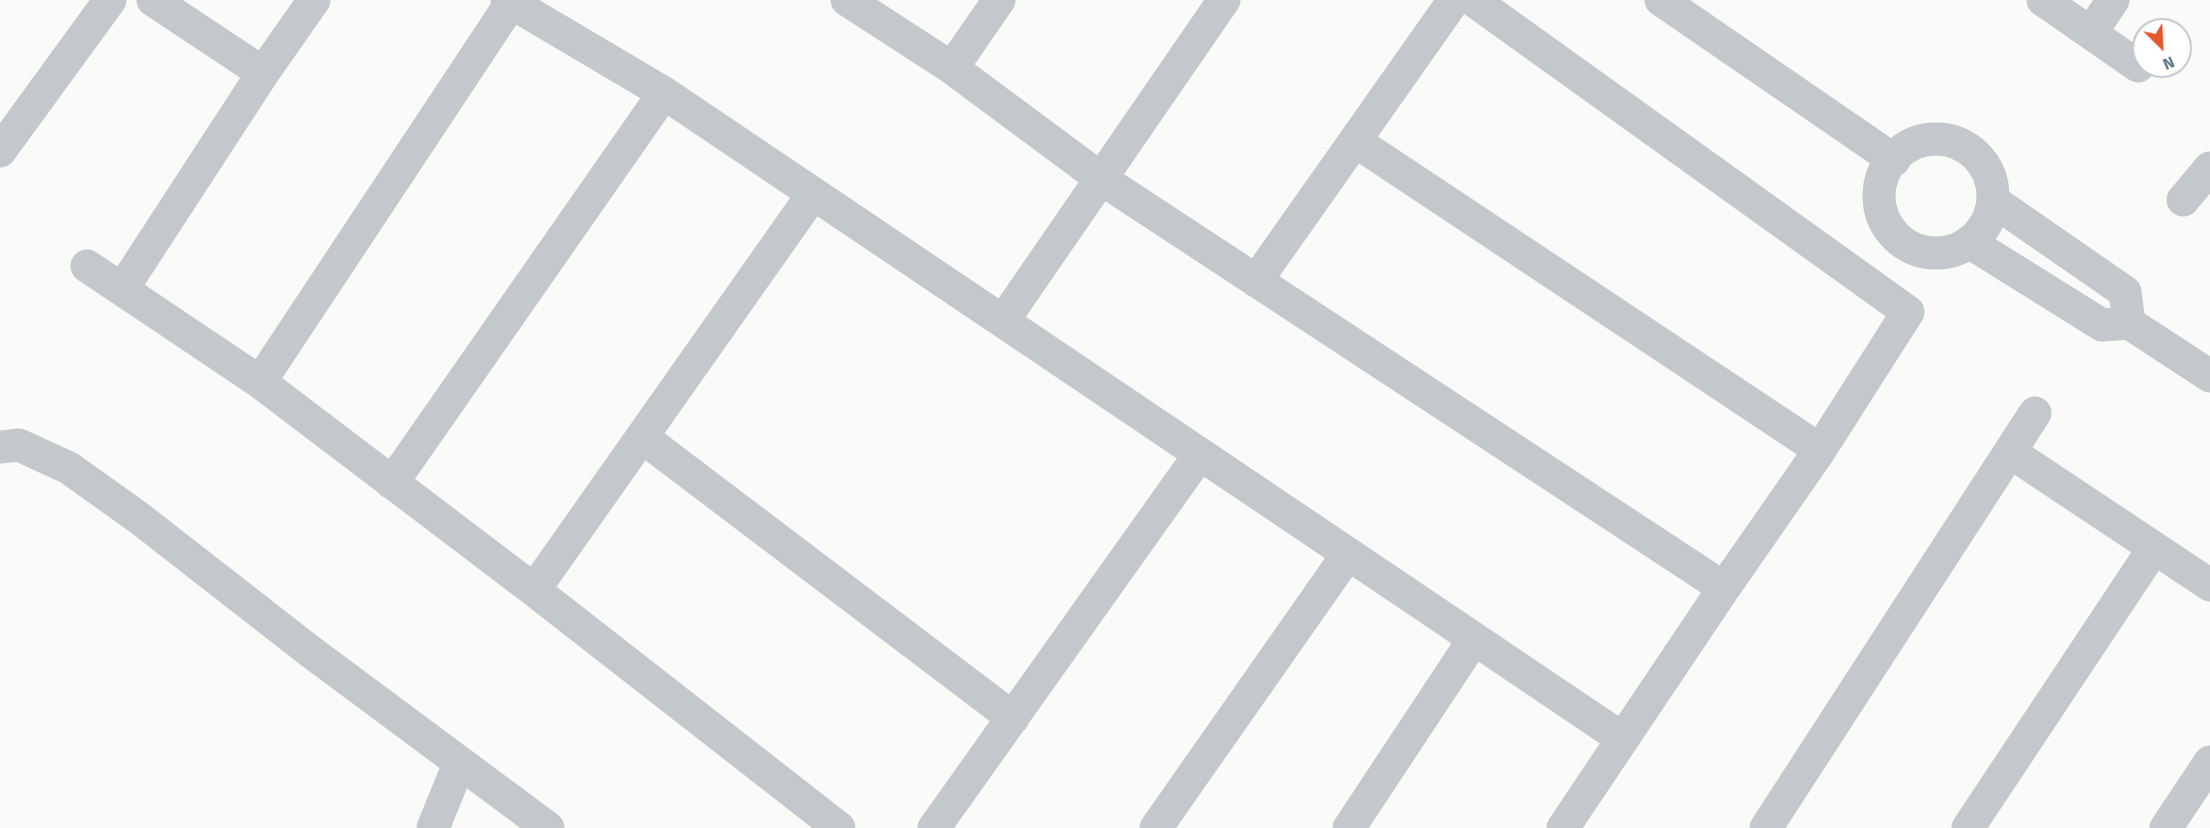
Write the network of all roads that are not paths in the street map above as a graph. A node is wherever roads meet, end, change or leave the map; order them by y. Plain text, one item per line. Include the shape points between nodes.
1 (110, 0) edge
2 (153, 0) edge
3 (314, 0) edge
4 (847, 0) edge
5 (999, 0) edge
6 (1224, 0) edge
7 (1454, 0) edge
8 (1473, 0) edge
9 (1661, 0) edge
10 (2043, 0) edge
11 (2113, 0) edge
12 (509, 1) edge
13 (2091, 33) junction
14 (2132, 62) edge
15 (952, 68) junction
16 (263, 73) junction
17 (664, 93) junction
18 (10, 117) edge
19 (1355, 141) junction
20 (0, 151) edge
21 (1893, 160) junction
22 (2210, 168) edge
23 (1103, 180) junction
24 (813, 194) junction
25 (2182, 200) dead end
26 (1995, 202) junction
27 (1969, 242) junction
28 (87, 266) dead end
29 (1257, 281) junction
30 (123, 288) junction
31 (1004, 321) junction
32 (2129, 323) junction
33 (2210, 376) edge
34 (260, 382) junction
35 (2035, 413) dead end
36 (642, 436) junction
37 (0, 447) edge
38 (1820, 450) junction
39 (2010, 452) junction
40 (1200, 454) junction
41 (392, 483) junction
42 (2154, 548) junction
43 (1348, 554) junction
44 (2210, 585) edge
45 (1724, 588) junction
46 (534, 590) junction
47 (1474, 639) junction
48 (1013, 718) junction
49 (1623, 739) junction
50 (2210, 762) edge
51 (459, 764) junction
52 (433, 828) edge
53 (548, 828) edge
54 (839, 828) edge
55 (934, 828) edge
56 (1156, 828) edge
57 (1349, 828) edge
58 (1563, 828) edge
59 (1766, 828) edge
60 (1968, 828) edge
61 (2166, 828) edge

1 - 18 street
2 - 16 street
3 - 16 street
4 - 15 street
5 - 15 street
6 - 23 street
7 - 19 street
8 - 38 street via 1908,312
9 - 21 street
10 - 13 street
11 - 13 street
12 - 17 street
12 - 34 street
13 - 14 street
15 - 23 street
16 - 30 street
17 - 24 street
17 - 41 street
18 - 20 street
19 - 29 street
19 - 38 street
21 - 26 street via 1903,148 1934,138 1966,146 1989,170
21 - 27 street via 1882,174 1879,206 1894,236 1922,252 1954,251
22 - 25 street
23 - 29 street
23 - 31 street
24 - 31 street
24 - 36 street
26 - 27 street via 1982,233
26 - 32 street via 2125,292
27 - 32 street via 2102,325
28 - 30 street
29 - 45 street
30 - 34 street
31 - 40 street
32 - 33 street
34 - 41 street
35 - 39 street
36 - 46 street
36 - 48 street
37 - 51 street via 19,445 69,468 140,518
38 - 45 street
39 - 42 street
39 - 59 street
40 - 43 street
40 - 48 street
41 - 46 street
42 - 44 street
42 - 60 street
43 - 47 street
43 - 56 street
45 - 49 street
46 - 54 street
47 - 49 street
47 - 57 street
48 - 55 street
49 - 58 street
50 - 61 street
51 - 52 street
51 - 53 street

